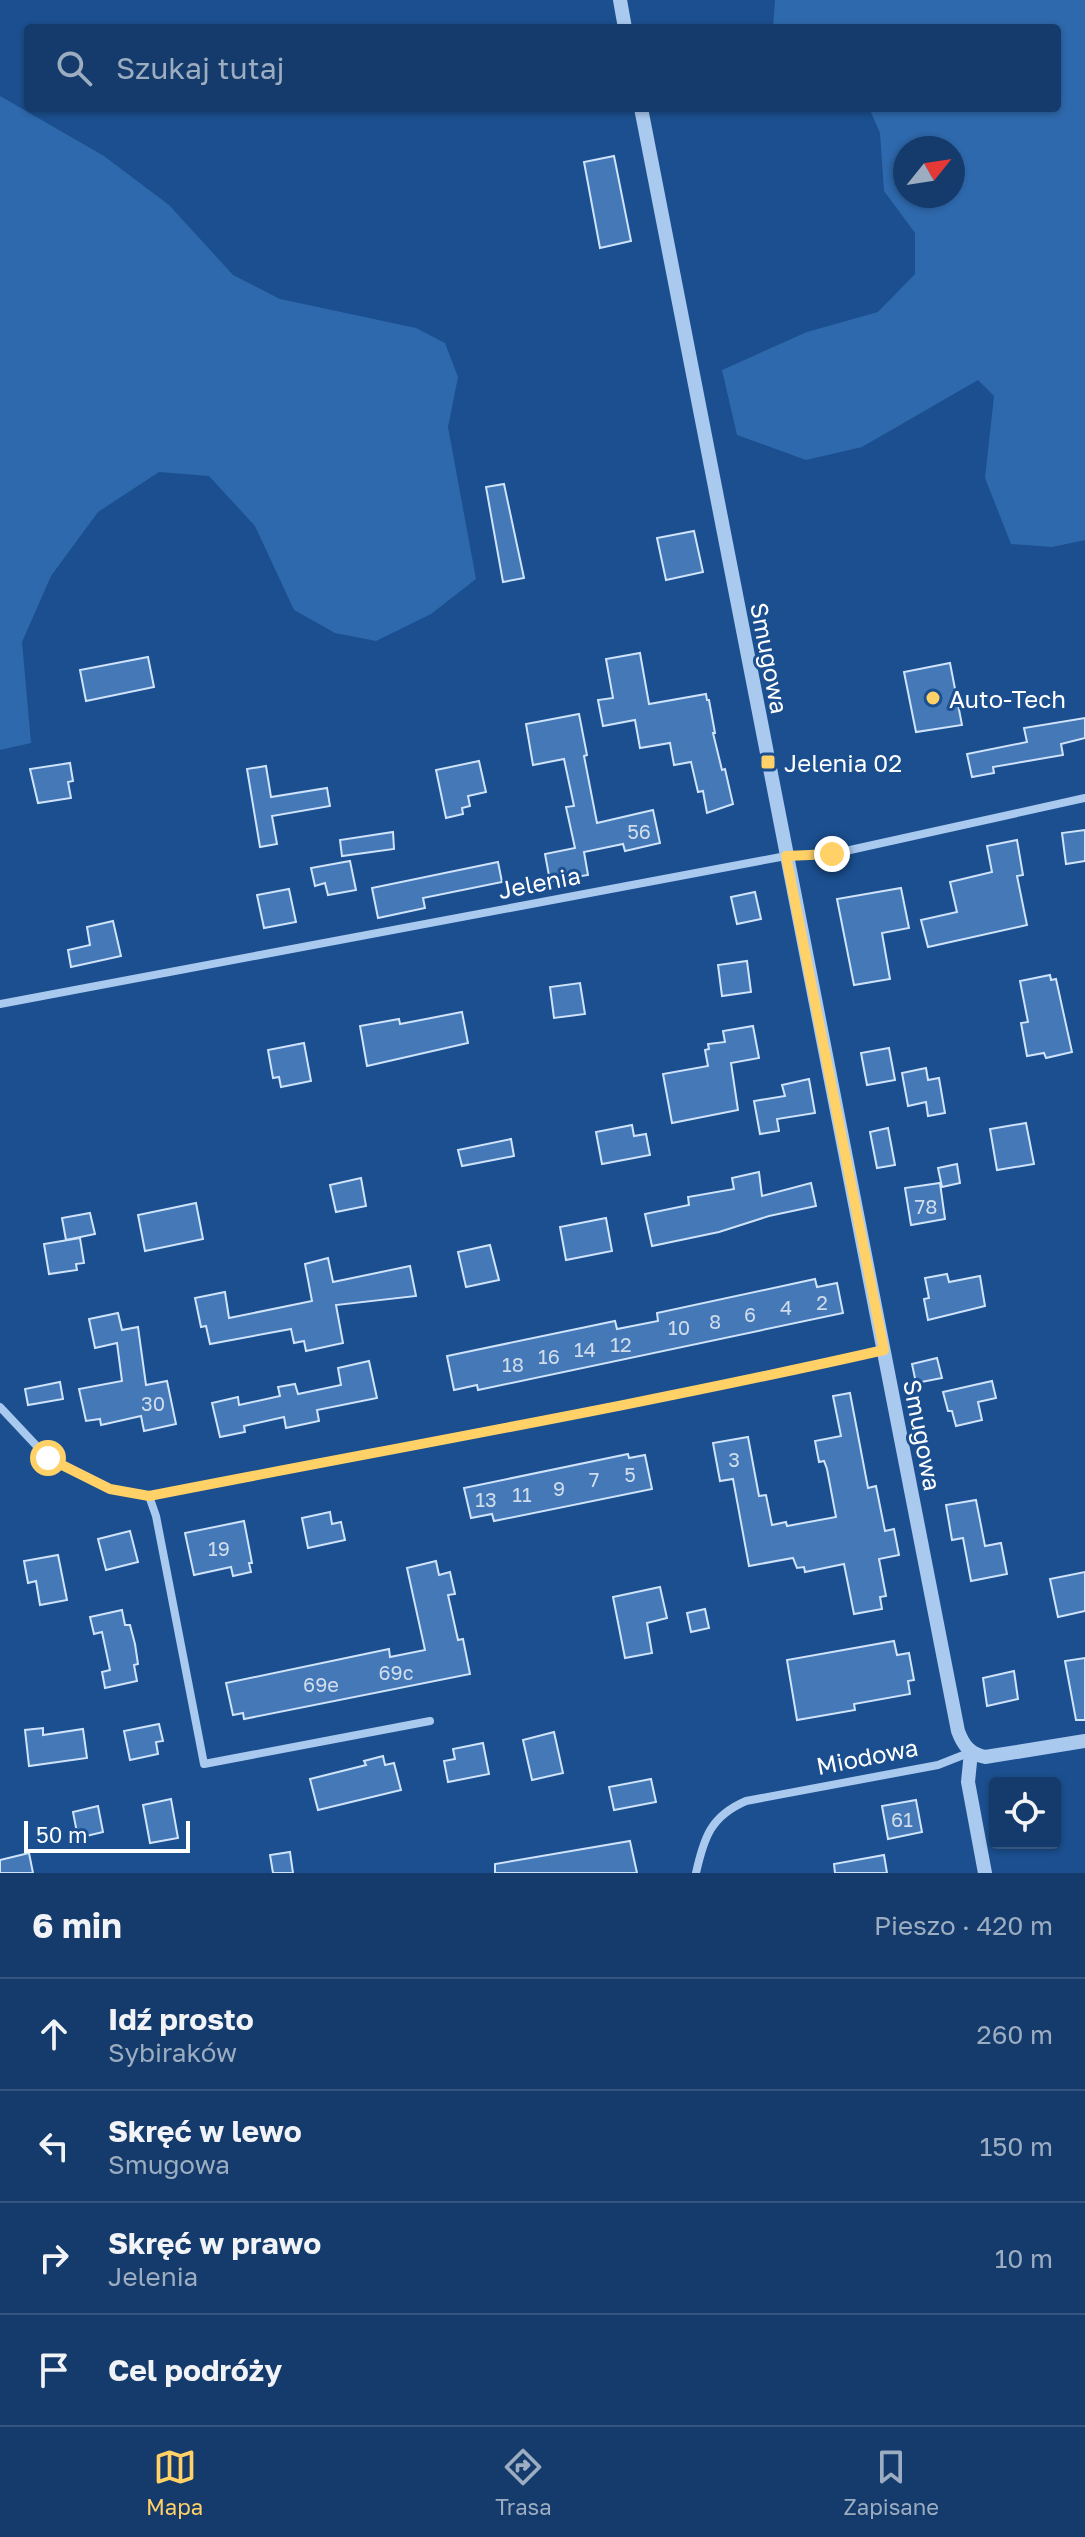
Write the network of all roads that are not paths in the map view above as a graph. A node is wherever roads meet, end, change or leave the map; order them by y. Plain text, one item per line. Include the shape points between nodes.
1 (620, 0) edge
2 (624, 24) edge
3 (642, 112) edge
4 (1085, 798) edge
5 (786, 856) junction
6 (0, 1004) edge
7 (884, 1350) junction
8 (0, 1407) edge
9 (149, 1496) junction
10 (430, 1721) dead end
11 (1085, 1741) edge
12 (971, 1752) junction
13 (696, 1873) edge
14 (985, 1873) edge

1 - 2 street
3 - 5 street, Smugowa
4 - 5 street, Jelenia via 832,854
5 - 6 street, Jelenia
5 - 7 street, Smugowa
7 - 9 street
7 - 12 street, Smugowa via 958,1731
8 - 9 street via 48,1458 110,1489
9 - 10 street via 204,1764
11 - 12 street, Miodowa via 990,1757
12 - 13 street, Miodowa via 938,1765 738,1804 716,1820
12 - 14 street, Smugowa via 968,1782

